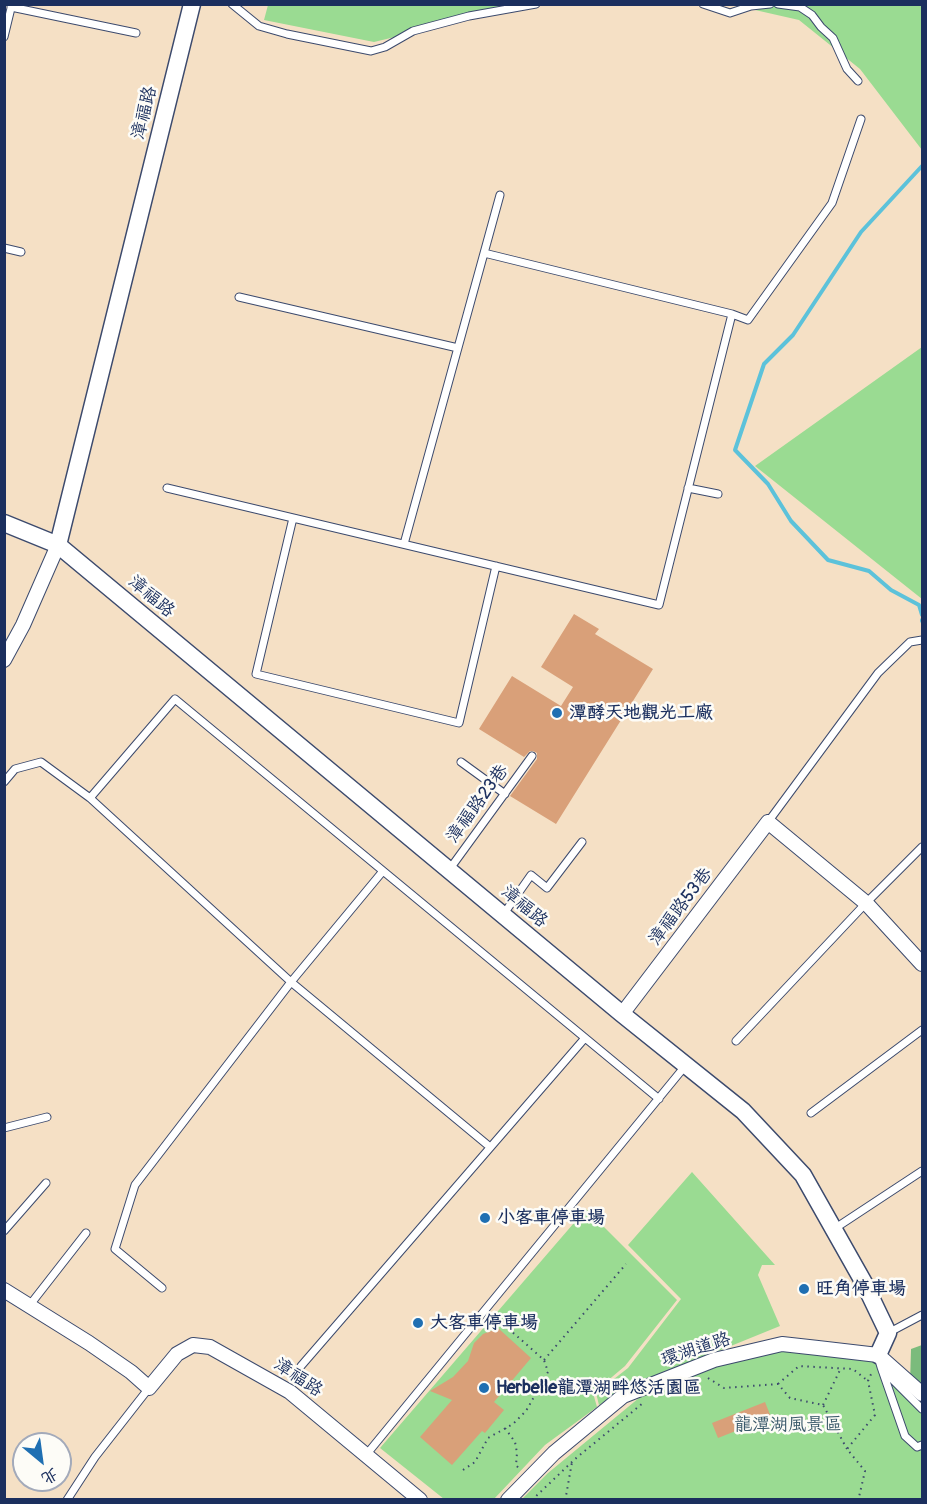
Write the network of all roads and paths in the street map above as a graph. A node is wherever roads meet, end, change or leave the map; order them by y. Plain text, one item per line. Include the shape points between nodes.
1 (192, 4) edge
2 (232, 4) edge
3 (536, 4) edge
4 (703, 4) edge
5 (770, 4) edge
6 (778, 4) edge
7 (11, 6) edge
8 (136, 33) dead end
9 (4, 36) edge
10 (858, 81) dead end
11 (861, 119) dead end
12 (500, 195) dead end
13 (4, 248) edge
14 (21, 252) dead end
15 (484, 253) junction
16 (239, 297) dead end
17 (732, 314) junction
18 (458, 348) junction
19 (166, 488) dead end
20 (688, 488) junction
21 (718, 494) dead end
22 (293, 518) junction
23 (4, 523) edge
24 (404, 544) junction
25 (58, 545) junction
26 (496, 566) junction
27 (922, 640) edge
28 (4, 660) edge
29 (532, 756) dead end
30 (461, 762) dead end
31 (4, 782) edge
32 (505, 794) junction
33 (90, 798) junction
34 (768, 822) junction
35 (582, 842) dead end
36 (922, 847) edge
37 (449, 870) junction
38 (383, 871) junction
39 (866, 903) junction
40 (502, 915) junction
41 (922, 964) edge
42 (291, 982) junction
43 (622, 1014) junction
44 (922, 1030) edge
45 (585, 1038) junction
46 (736, 1041) dead end
47 (686, 1065) junction
48 (659, 1099) junction
49 (811, 1113) dead end
50 (47, 1117) dead end
51 (4, 1128) edge
52 (490, 1147) junction
53 (922, 1171) edge
54 (46, 1183) dead end
55 (834, 1230) junction
56 (4, 1231) edge
57 (86, 1233) dead end
58 (626, 1264) dead end
59 (162, 1288) dead end
60 (4, 1290) edge
61 (29, 1306) junction
62 (486, 1309) junction
63 (922, 1315) edge
64 (888, 1333) junction
65 (544, 1360) junction
66 (879, 1361) junction
67 (301, 1366) dead end
68 (841, 1368) junction
69 (707, 1377) dead end
70 (868, 1381) junction
71 (778, 1384) junction
72 (149, 1388) junction
73 (922, 1394) edge
74 (645, 1402) dead end
75 (823, 1405) junction
76 (922, 1408) edge
77 (505, 1428) junction
78 (922, 1444) edge
79 (848, 1449) junction
80 (366, 1455) junction
81 (572, 1462) junction
82 (463, 1470) dead end
83 (528, 1479) junction
84 (67, 1500) edge
85 (420, 1500) edge
86 (508, 1500) edge
87 (532, 1500) edge
88 (564, 1500) edge
89 (856, 1500) edge

1 - 25 street, 漳福路
2 - 3 lane via 259,26 371,51 413,31
4 - 5 lane via 730,13
6 - 10 lane via 800,7 812,15 832,38
7 - 8 lane
7 - 9 lane
11 - 17 lane via 832,203 748,320
12 - 15 lane
13 - 14 lane
15 - 17 lane
15 - 18 lane
16 - 18 lane
17 - 20 lane
18 - 24 lane
19 - 22 lane
20 - 21 lane
20 - 26 lane via 659,605
22 - 24 lane
22 - 26 lane via 256,674 459,723
23 - 25 street
24 - 26 lane
25 - 28 street, 漳福路
25 - 37 street, 漳福路
27 - 34 lane via 910,642 878,673
29 - 32 lane, 漳福路23巷
30 - 32 lane
31 - 33 lane via 15,769 41,762
32 - 37 lane, 漳福路23巷
33 - 38 lane via 175,699
33 - 42 lane
34 - 39 street
34 - 43 street, 漳福路53巷
35 - 40 lane via 547,888 531,875
36 - 39 lane
37 - 40 street, 漳福路
38 - 42 lane
38 - 45 lane
39 - 41 street
39 - 46 lane
40 - 43 street, 漳福路
42 - 52 lane
42 - 59 lane via 135,1185 115,1249
43 - 47 street, 漳福路
44 - 49 lane
45 - 48 lane
45 - 52 lane
47 - 48 lane
47 - 55 street, 漳福路 via 743,1111 779,1148 803,1175
48 - 62 lane
50 - 51 lane
52 - 67 lane
53 - 55 lane
54 - 56 lane
55 - 64 street, 漳福路
57 - 61 lane
58 - 65 path
60 - 61 street
61 - 72 street via 131,1372
62 - 65 path
62 - 80 lane
63 - 64 lane
64 - 66 street
65 - 77 path via 548,1372 538,1392 526,1412
66 - 70 path
66 - 73 street
66 - 76 lane
66 - 78 lane via 905,1436 917,1447
66 - 83 street, 環湖道路 via 818,1347 782,1344 714,1360 623,1396
68 - 70 path via 853,1368
68 - 71 path via 799,1366
68 - 75 path
69 - 71 path via 724,1388
70 - 79 path via 875,1414
71 - 75 path via 790,1398
72 - 80 street, 漳福路 via 177,1354 193,1345 210,1347 290,1392
72 - 84 lane, 漳福路
74 - 81 path
75 - 79 path
77 - 82 path via 488,1438 481,1454
77 - 83 path via 515,1442 516,1465
79 - 89 path via 865,1471
80 - 85 street, 漳福路
81 - 87 path
81 - 88 path
83 - 86 street, 環湖道路

